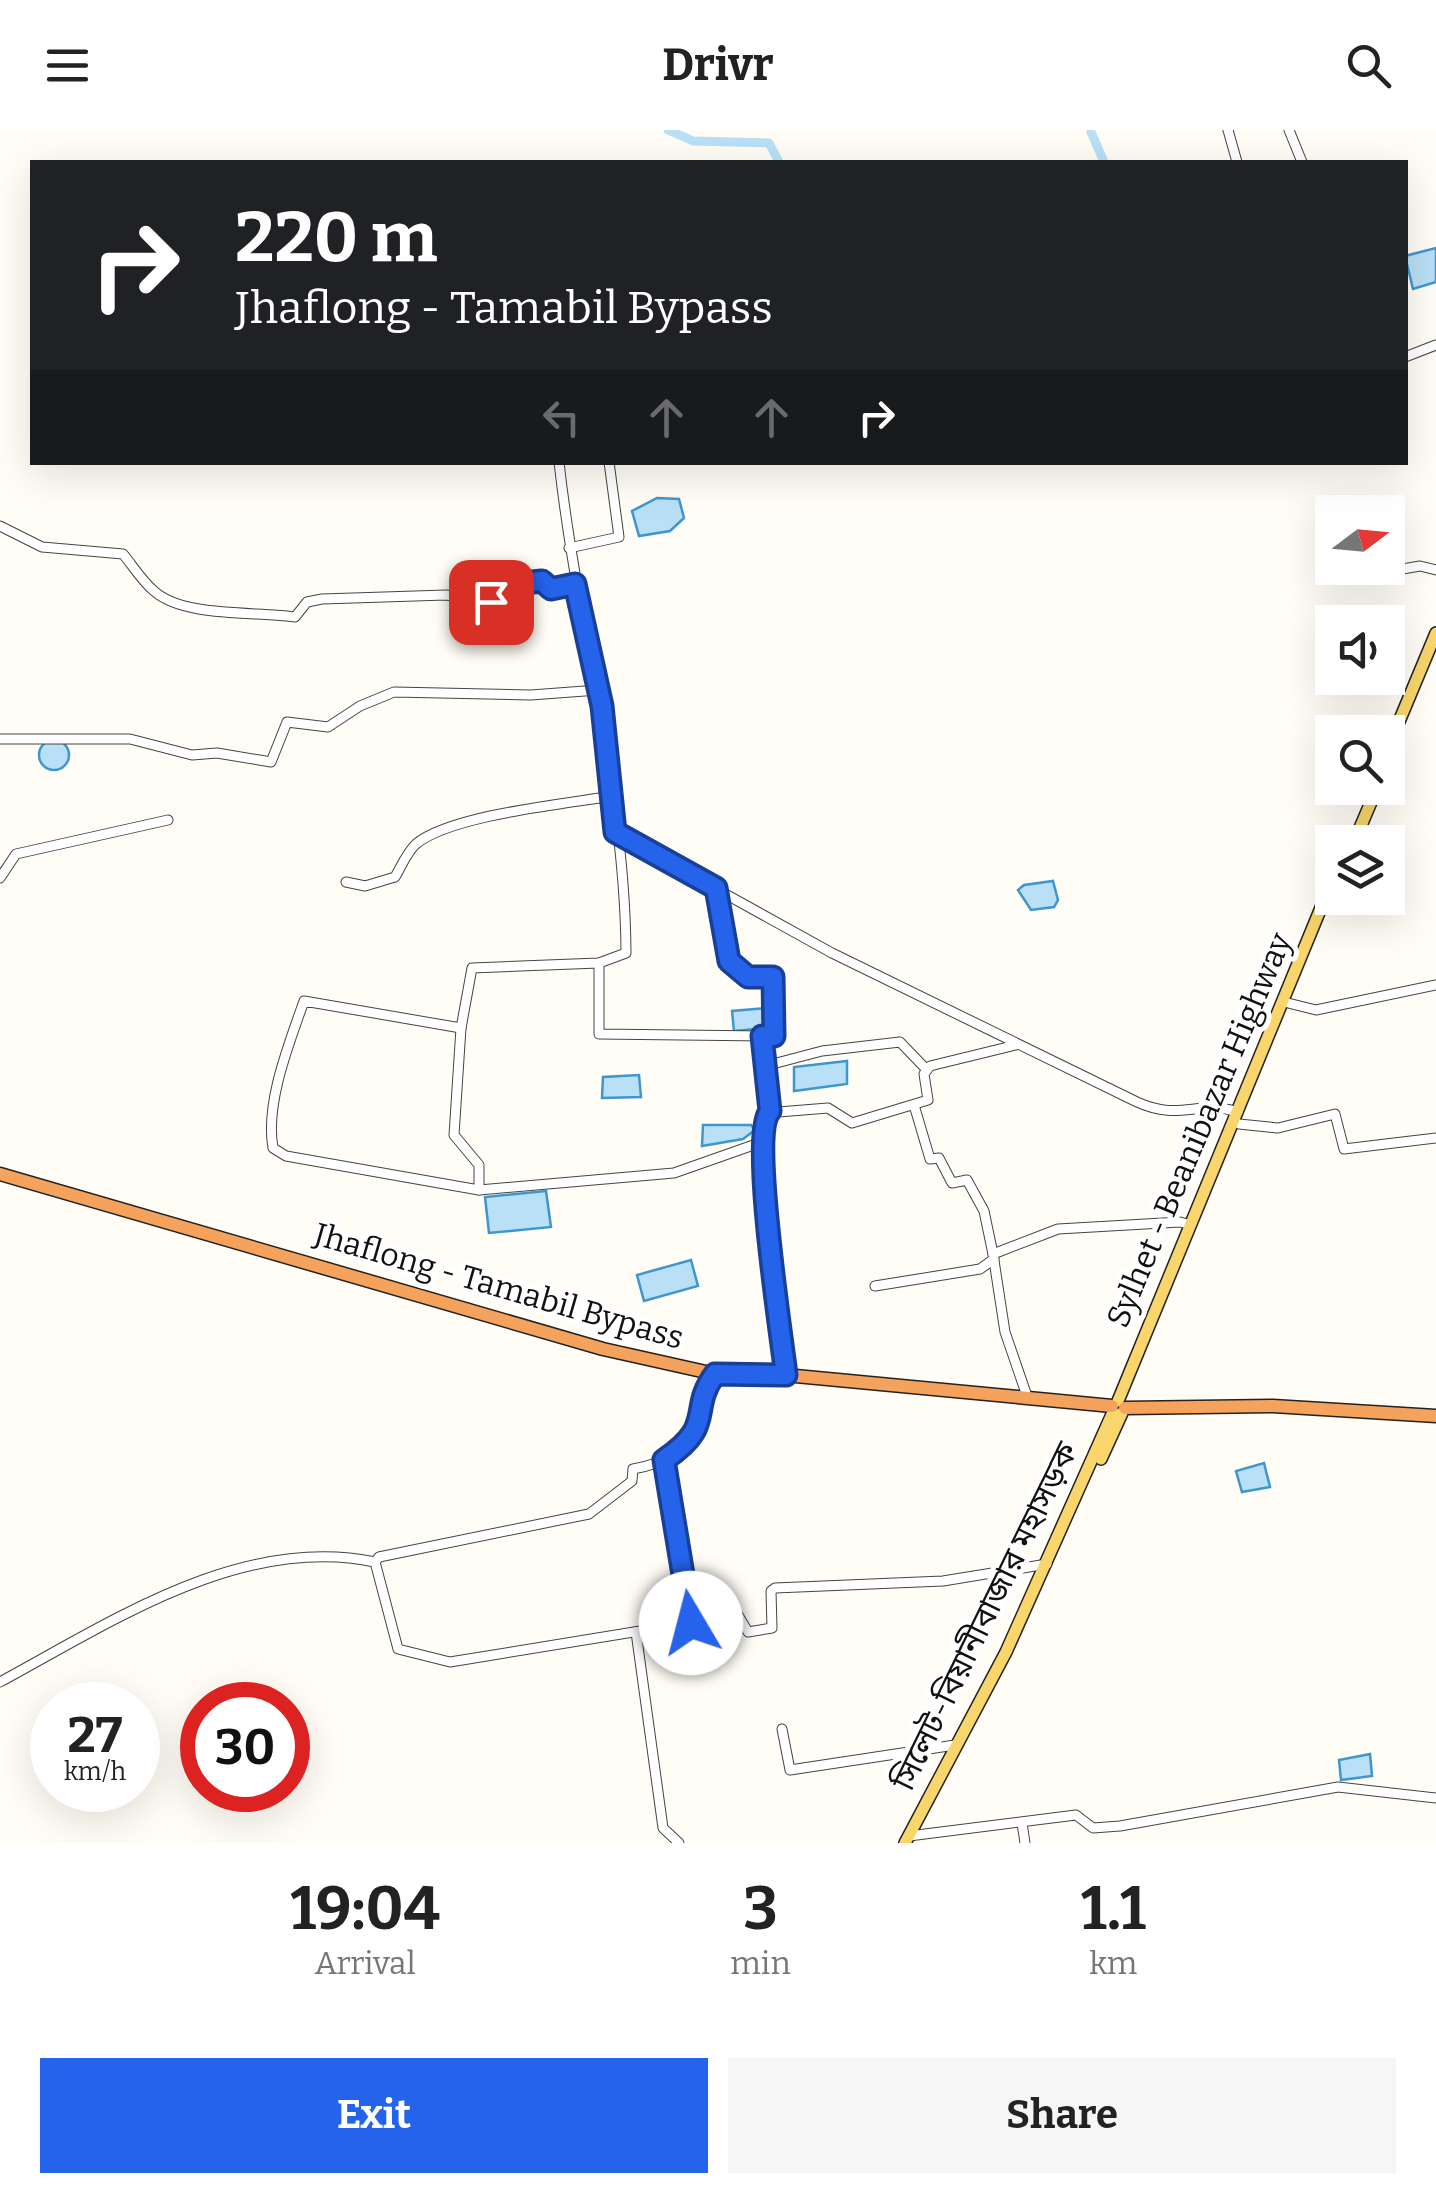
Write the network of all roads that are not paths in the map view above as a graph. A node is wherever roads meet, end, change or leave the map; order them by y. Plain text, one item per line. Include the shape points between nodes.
1 (1228, 130) edge
2 (1289, 130) edge
3 (1236, 160) edge
4 (1301, 160) edge
5 (1436, 345) edge
6 (1408, 356) edge
7 (559, 465) edge
8 (608, 465) edge
9 (0, 526) edge
10 (568, 548) junction
11 (1405, 569) edge
12 (1436, 570) edge
13 (575, 584) junction
14 (1436, 633) edge
15 (1436, 650) edge
16 (598, 690) junction
17 (1402, 715) edge
18 (1405, 724) edge
19 (0, 739) edge
20 (612, 796) junction
21 (168, 820) dead end
22 (615, 832) junction
23 (0, 878) edge
24 (346, 882) dead end
25 (716, 888) junction
26 (1319, 915) edge
27 (1324, 915) edge
28 (598, 963) junction
29 (1436, 984) edge
30 (1288, 1004) junction
31 (462, 1028) junction
32 (762, 1036) junction
33 (1017, 1045) junction
34 (765, 1066) junction
35 (926, 1068) junction
36 (914, 1105) junction
37 (770, 1111) junction
38 (1238, 1118) junction
39 (1436, 1138) edge
40 (762, 1142) junction
41 (0, 1174) edge
42 (479, 1190) junction
43 (1191, 1225) junction
44 (994, 1257) junction
45 (874, 1286) dead end
46 (715, 1374) junction
47 (786, 1375) junction
48 (1028, 1399) junction
49 (1119, 1408) junction
50 (1436, 1416) edge
51 (664, 1460) junction
52 (375, 1562) junction
53 (1046, 1564) junction
54 (691, 1623) junction
55 (636, 1632) junction
56 (0, 1682) edge
57 (782, 1730) dead end
58 (955, 1745) junction
59 (1436, 1797) edge
60 (1022, 1823) junction
61 (911, 1839) edge
62 (679, 1843) edge
63 (1025, 1843) edge

1 - 3 street
2 - 4 street
5 - 6 street
7 - 10 street
8 - 10 street via 620,537
9 - 13 street via 42,548 123,554 157,594 236,615 252,610 295,616 307,602 322,599 446,596 491,602 514,584
10 - 13 street
11 - 12 street
13 - 16 street
14 - 17 main road
15 - 18 main road
16 - 19 street via 394,692 328,726 287,722 271,762 192,755 130,738
16 - 20 street
20 - 22 street
20 - 24 street via 447,830 415,845 395,877 364,886
21 - 23 street via 16,854
22 - 25 street
22 - 28 street via 626,952
25 - 32 street via 729,961 748,977 773,977 774,1036
25 - 33 street
26 - 38 main road, Sylhet - Beanibazar Highway
27 - 30 main road, Sylhet - Beanibazar Highway
28 - 31 street via 472,968
28 - 32 street via 600,1034
29 - 30 street via 1316,1010
30 - 38 main road, Sylhet - Beanibazar Highway
31 - 42 street via 454,1134 479,1165
31 - 42 street via 304,1001 271,1135 273,1148 286,1156
32 - 34 street
33 - 35 street
33 - 38 street via 1165,1114 1213,1107
34 - 35 street via 900,1042
34 - 37 street
35 - 36 street via 930,1098
36 - 37 street via 852,1123 828,1108
36 - 44 street via 930,1159 940,1158 952,1183 967,1180 979,1201
37 - 40 street
38 - 39 street via 1278,1128 1335,1114 1344,1149
38 - 43 main road, Sylhet - Beanibazar Highway
38 - 49 main road, Sylhet - Beanibazar Highway
40 - 42 street via 674,1173
40 - 47 street
41 - 46 highway, Jhaflong - Tamabil Bypass via 602,1348
43 - 44 street via 1058,1229
43 - 49 main road, Sylhet - Beanibazar Highway
44 - 45 street via 980,1268
44 - 48 street via 1005,1332
46 - 47 highway, Jhaflong - Tamabil Bypass
46 - 51 street via 706,1386 701,1424
47 - 48 highway, Jhaflong - Tamabil Bypass
48 - 49 highway, Jhaflong - Tamabil Bypass
49 - 50 highway, Jhaflong - Tamabil Bypass via 1273,1406
49 - 53 main road, সিলেট-বিয়ানীবাজার মহাসড়ক
49 - 61 main road, সিলেট-বিয়ানীবাজার মহাসড়ক via 1011,1654
51 - 52 street via 632,1469 632,1481 588,1514
51 - 54 street
52 - 55 street via 398,1649 415,1657 450,1662
52 - 56 street via 243,1566 156,1598
53 - 54 street via 943,1581 775,1588 772,1628 748,1632 738,1615
53 - 58 main road, সিলেট-বিয়ানীবাজার মহাসড়ক
54 - 55 street
55 - 62 street via 663,1828
57 - 58 street via 790,1770
58 - 61 main road, সিলেট-বিয়ানীবাজার মহাসড়ক
59 - 60 street via 1338,1787 1120,1826 1093,1828 1076,1816
60 - 61 street
60 - 63 street

